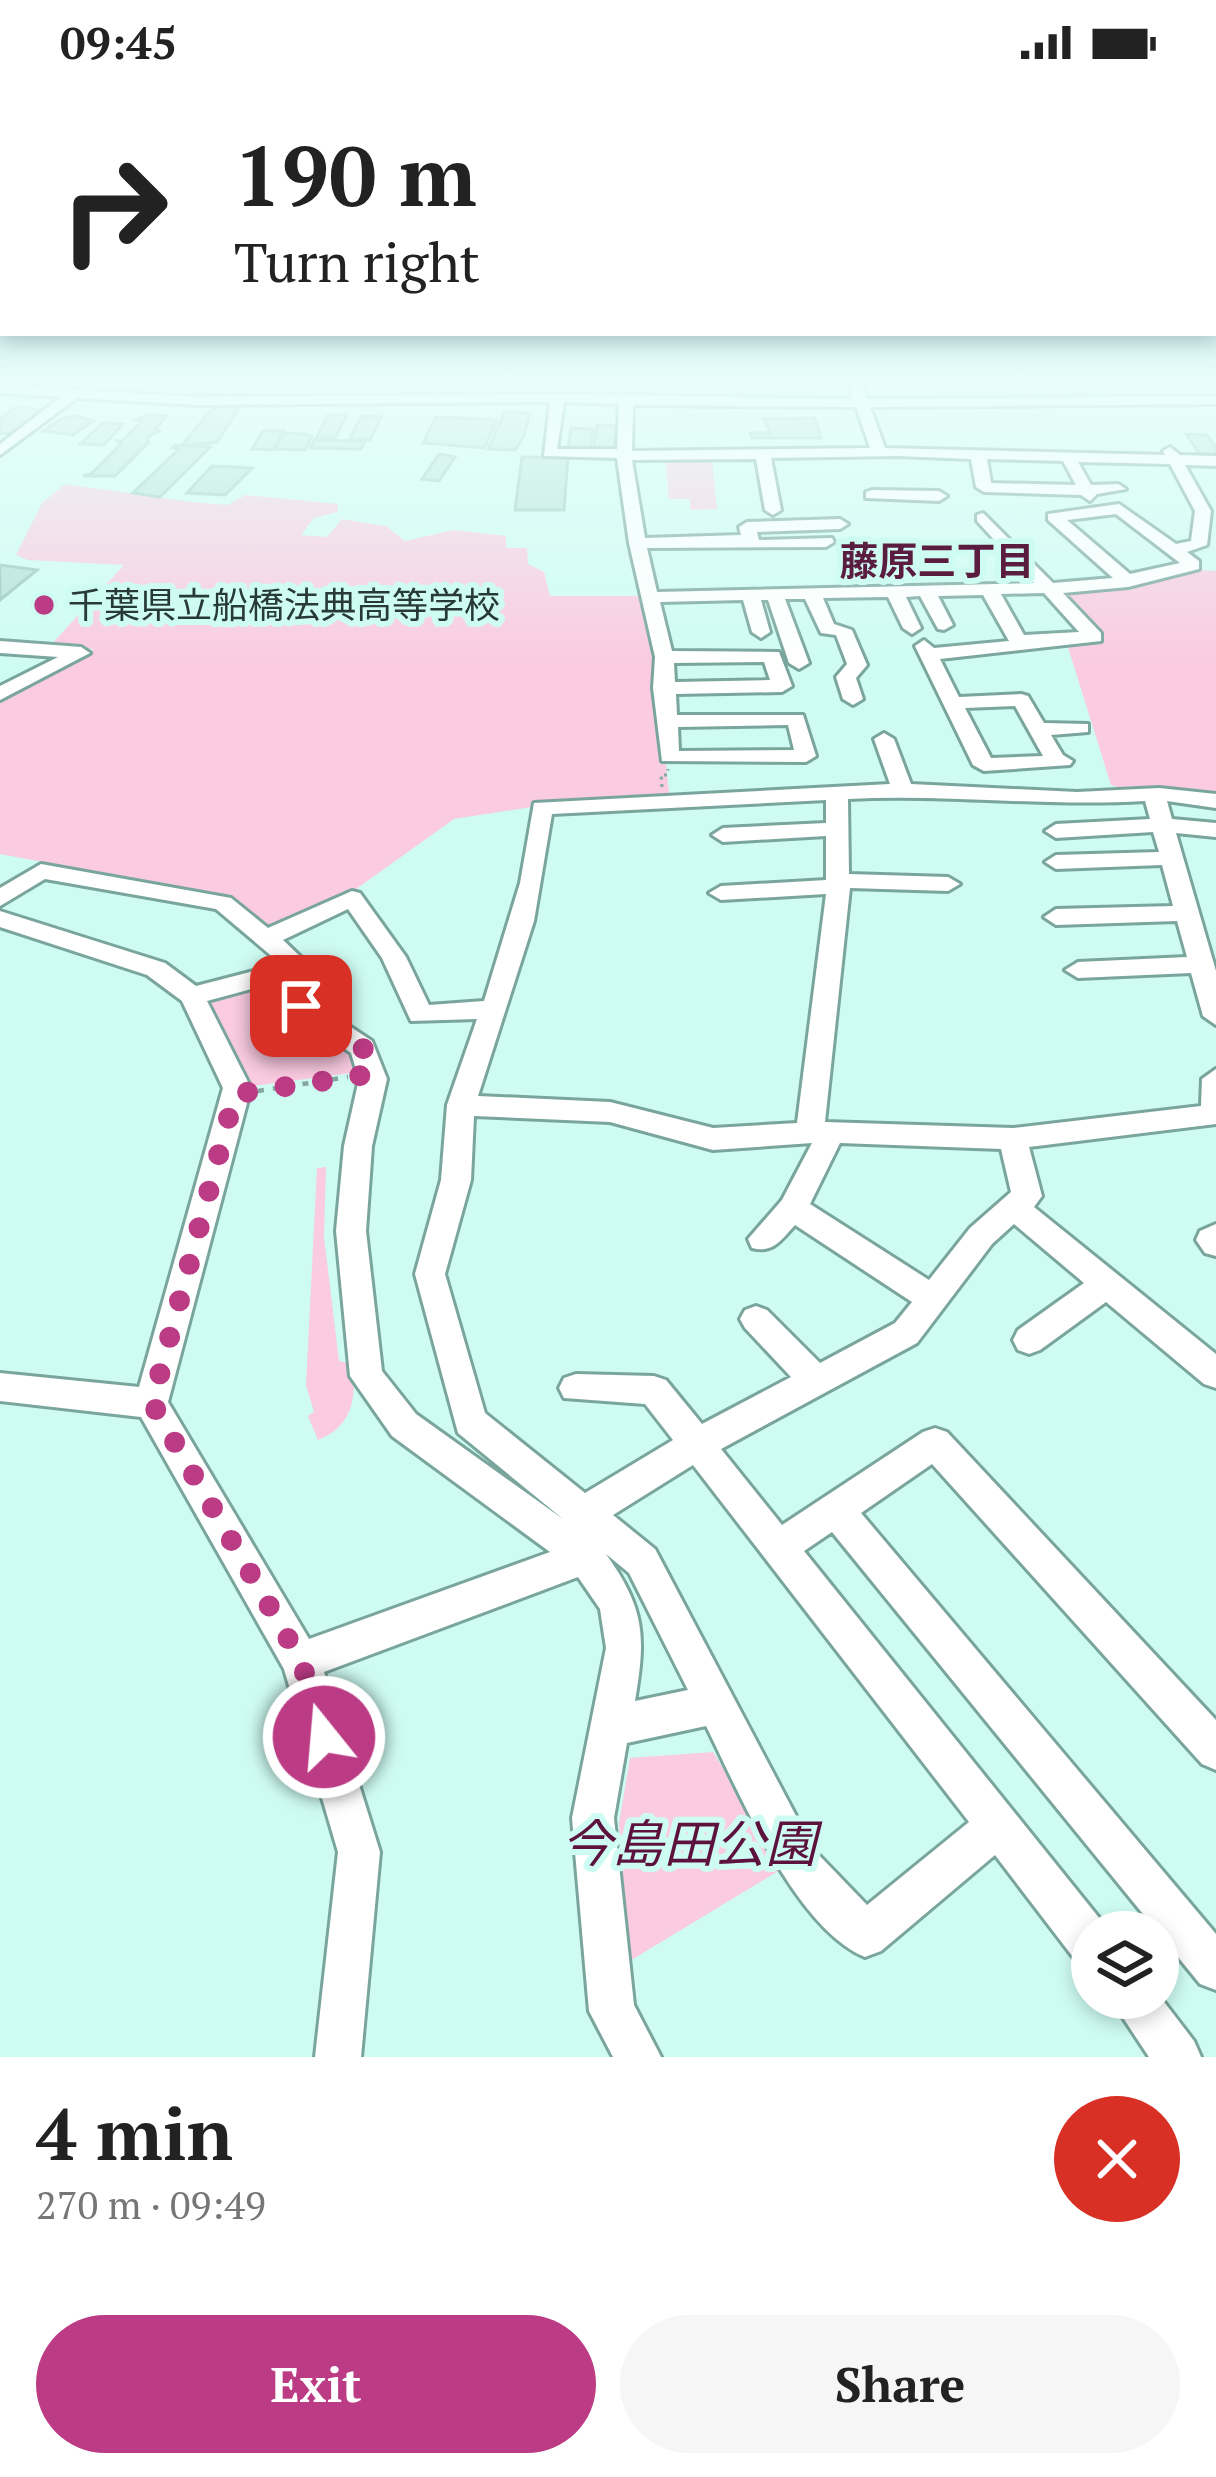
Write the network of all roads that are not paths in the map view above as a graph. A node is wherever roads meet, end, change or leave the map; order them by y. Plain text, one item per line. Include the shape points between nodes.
1 (627, 476) edge
2 (762, 476) edge
3 (872, 476) edge
4 (982, 476) edge
5 (1079, 476) edge
6 (1184, 476) edge
7 (1118, 489) dead end
8 (1088, 493) junction
9 (938, 496) dead end
10 (773, 510) dead end
11 (982, 518) dead end
12 (840, 524) dead end
13 (750, 540) junction
14 (826, 542) dead end
15 (637, 543) junction
16 (1174, 549) junction
17 (1204, 569) edge
18 (1128, 582) junction
19 (1049, 590) junction
20 (990, 591) junction
21 (895, 592) junction
22 (927, 592) junction
23 (812, 594) junction
24 (775, 595) junction
25 (751, 596) junction
26 (653, 598) junction
27 (944, 625) dead end
28 (761, 632) dead end
29 (1019, 641) junction
30 (922, 642) junction
31 (0, 647) edge
32 (664, 657) junction
33 (799, 663) dead end
34 (663, 688) junction
35 (0, 694) edge
36 (853, 699) dead end
37 (953, 703) junction
38 (667, 721) junction
39 (1081, 728) dead end
40 (1037, 729) junction
41 (884, 739) dead end
42 (903, 790) junction
43 (837, 792) junction
44 (1154, 794) junction
45 (1216, 801) edge
46 (1162, 825) junction
47 (840, 829) junction
48 (1216, 830) edge
49 (1056, 831) dead end
50 (722, 836) dead end
51 (1171, 858) junction
52 (1056, 862) dead end
53 (838, 884) junction
54 (948, 884) dead end
55 (721, 893) dead end
56 (0, 899) edge
57 (1186, 913) junction
58 (1056, 917) dead end
59 (0, 920) edge
60 (266, 938) junction
61 (1201, 964) junction
62 (295, 969) junction
63 (1078, 970) dead end
64 (192, 996) junction
65 (492, 1009) junction
66 (1216, 1016) edge
67 (1216, 1079) edge
68 (461, 1105) junction
69 (1216, 1113) edge
70 (821, 1132) junction
71 (1013, 1139) junction
72 (1014, 1207) junction
73 (793, 1208) junction
74 (763, 1239) dead end
75 (1108, 1284) junction
76 (933, 1299) junction
77 (756, 1319) dead end
78 (1029, 1340) dead end
79 (1216, 1374) edge
80 (816, 1381) junction
81 (0, 1387) edge
82 (576, 1388) dead end
83 (152, 1403) junction
84 (699, 1443) junction
85 (835, 1509) junction
86 (585, 1513) junction
87 (781, 1546) junction
88 (586, 1557) junction
89 (301, 1661) junction
90 (716, 1704) junction
91 (610, 1726) junction
92 (1216, 1750) edge
93 (999, 1824) junction
94 (1071, 1918) edge
95 (1216, 1968) edge
96 (1148, 2019) edge
97 (338, 2057) edge
98 (638, 2057) edge
99 (1178, 2057) edge

1 - 15 street
2 - 10 street
3 - 9 street via 873,498
4 - 8 street via 984,487
5 - 8 street
6 - 16 street via 1203,511 1199,544
7 - 8 street
11 - 19 street
12 - 13 street via 747,527
13 - 14 street
13 - 15 street
15 - 26 street
16 - 17 street
16 - 18 street via 1119,509 1054,518
17 - 18 street
18 - 19 street
19 - 20 street
19 - 29 street via 1094,637
20 - 22 street
20 - 29 street
21 - 22 street
21 - 23 street
21 - 30 street
22 - 27 street
23 - 24 street
23 - 36 street via 827,629 843,631 857,665 846,677
24 - 25 street
24 - 33 street
25 - 26 street via 714,587
25 - 28 street
26 - 32 street
29 - 30 street via 1019,649
30 - 37 street
31 - 35 street via 81,653
32 - 34 street
32 - 34 street via 772,656 782,686
34 - 38 street
37 - 40 street via 1021,700
37 - 40 street via 984,765 1059,761
38 - 38 street via 669,757 806,756 796,719
39 - 40 street
41 - 42 street
42 - 43 street
42 - 44 street via 1077,799
43 - 47 street
43 - 65 street via 542,808 535,863
44 - 45 street
44 - 46 street
46 - 48 street
46 - 49 street
46 - 51 street
47 - 50 street
47 - 53 street
51 - 52 street
51 - 57 street
53 - 54 street
53 - 55 street
53 - 70 street
56 - 60 street via 41,871 223,903
57 - 58 street
57 - 61 street
59 - 64 street via 156,969
60 - 62 street
60 - 65 street via 352,898 394,957 420,1015
61 - 63 street
61 - 66 street
62 - 64 street
62 - 88 street via 301,1006 363,1048 371,1074 351,1231 366,1376 404,1425
64 - 83 street via 237,1088
65 - 68 street
67 - 69 street
68 - 70 street via 610,1112 713,1139
68 - 86 street via 455,1180 430,1274 470,1423
69 - 71 street
70 - 71 street
70 - 73 street
71 - 72 street via 1027,1196
72 - 75 street
72 - 76 street
73 - 74 street
73 - 76 street
75 - 78 street
75 - 79 street
76 - 80 street via 906,1333
77 - 80 street
80 - 84 street
81 - 83 street
82 - 84 street via 654,1390
83 - 89 street
84 - 86 street
84 - 87 street
85 - 87 street
85 - 92 street via 935,1443
85 - 95 street
86 - 90 street via 642,1561
87 - 93 street
88 - 89 street
88 - 91 street via 619,1603 626,1648
89 - 97 street via 358,1852
90 - 91 street
90 - 93 street via 800,1864 865,1934
91 - 98 street via 593,1818 612,2011
93 - 94 street
96 - 99 street

